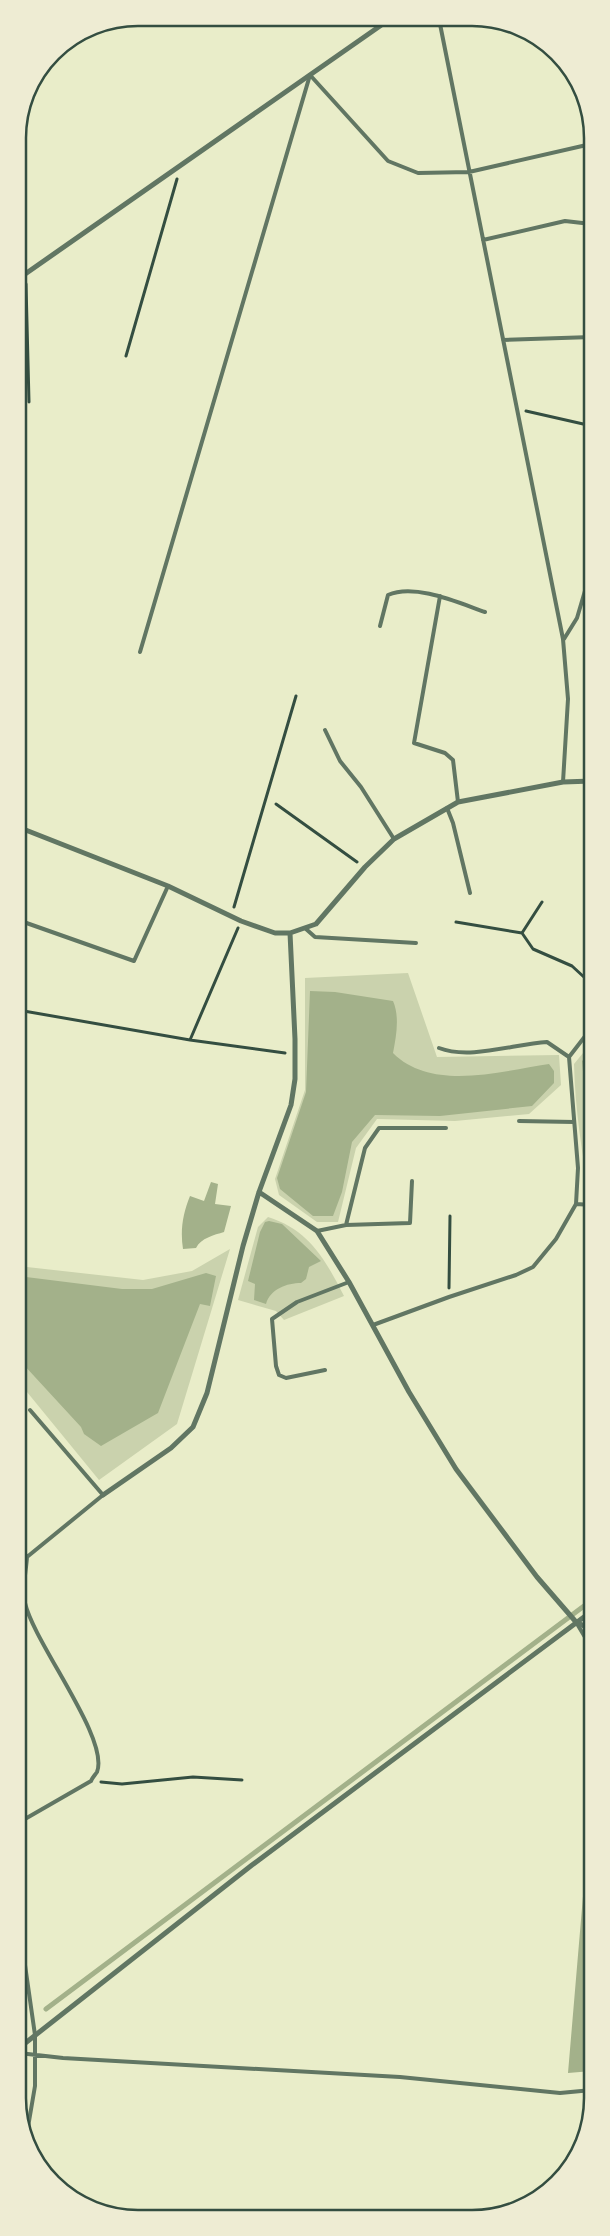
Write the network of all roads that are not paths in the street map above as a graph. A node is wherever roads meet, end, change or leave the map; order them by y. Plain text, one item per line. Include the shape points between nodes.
1 (380, 26) edge
2 (440, 26) edge
3 (310, 75) junction
4 (584, 146) edge
5 (469, 172) junction
6 (584, 223) edge
7 (483, 240) junction
8 (26, 273) edge
9 (584, 336) edge
10 (503, 340) junction
11 (584, 594) edge
12 (440, 596) junction
13 (485, 612) dead end
14 (380, 626) dead end
15 (564, 639) junction
16 (140, 652) dead end
17 (325, 730) dead end
18 (584, 781) edge
19 (563, 782) junction
20 (458, 802) junction
21 (446, 808) junction
22 (26, 830) edge
23 (394, 839) junction
24 (168, 886) junction
25 (470, 893) dead end
26 (26, 923) edge
27 (306, 929) junction
28 (290, 934) junction
29 (416, 944) dead end
30 (584, 1038) edge
31 (439, 1048) dead end
32 (569, 1057) junction
33 (519, 1121) dead end
34 (574, 1122) junction
35 (446, 1128) dead end
36 (412, 1180) dead end
37 (259, 1192) junction
38 (576, 1204) junction
39 (584, 1204) edge
40 (346, 1224) junction
41 (317, 1231) junction
42 (350, 1282) junction
43 (373, 1326) junction
44 (325, 1370) dead end
45 (30, 1410) dead end
46 (103, 1495) junction
47 (27, 1557) joint
48 (26, 1564) edge
49 (26, 1606) edge
50 (584, 1616) edge
51 (576, 1622) junction
52 (584, 1626) edge
53 (584, 1636) edge
54 (26, 1817) edge
55 (26, 1972) edge
56 (35, 2035) junction
57 (26, 2042) edge
58 (26, 2054) edge
59 (35, 2056) junction
60 (584, 2091) edge
61 (29, 2122) edge

1 - 3 street
2 - 5 lane
3 - 5 lane via 388,161 418,173
3 - 8 street
3 - 16 lane
4 - 5 lane
5 - 7 lane
6 - 7 lane via 565,221
7 - 10 lane
9 - 10 lane
10 - 15 lane
11 - 15 lane via 577,618
12 - 13 lane
12 - 14 lane via 404,592 388,595
12 - 20 lane via 414,743 445,753 453,760
15 - 19 lane via 568,699
17 - 23 lane via 340,761
18 - 19 street
19 - 20 street
20 - 21 street
21 - 23 street
21 - 25 lane
22 - 24 street
23 - 27 street via 365,867 331,909
24 - 26 lane via 134,961
24 - 28 street via 242,921 275,933
27 - 28 street
27 - 29 lane via 316,936
28 - 37 street via 295,1079 291,1105
30 - 32 lane
31 - 32 lane via 486,1051 547,1042
32 - 34 lane
33 - 34 lane
34 - 38 lane via 578,1168
35 - 40 lane via 379,1128 365,1148
36 - 40 lane via 410,1223
37 - 41 street
37 - 46 street via 207,1393 194,1427 171,1448
38 - 39 lane
38 - 43 lane via 556,1239 533,1267
40 - 41 lane
41 - 42 street
42 - 43 street
42 - 44 lane via 297,1302 272,1319 279,1375 286,1378
43 - 51 street via 456,1469 537,1577
45 - 46 lane
46 - 47 lane
47 - 48 lane
49 - 54 lane via 39,1638 85,1720 94,1744 98,1770 90,1781
50 - 51 street
51 - 52 street
51 - 53 lane
51 - 56 street via 252,1865
55 - 56 lane
56 - 57 street
56 - 59 lane
58 - 59 lane
59 - 60 lane via 400,2077 560,2093
59 - 61 lane via 35,2086

